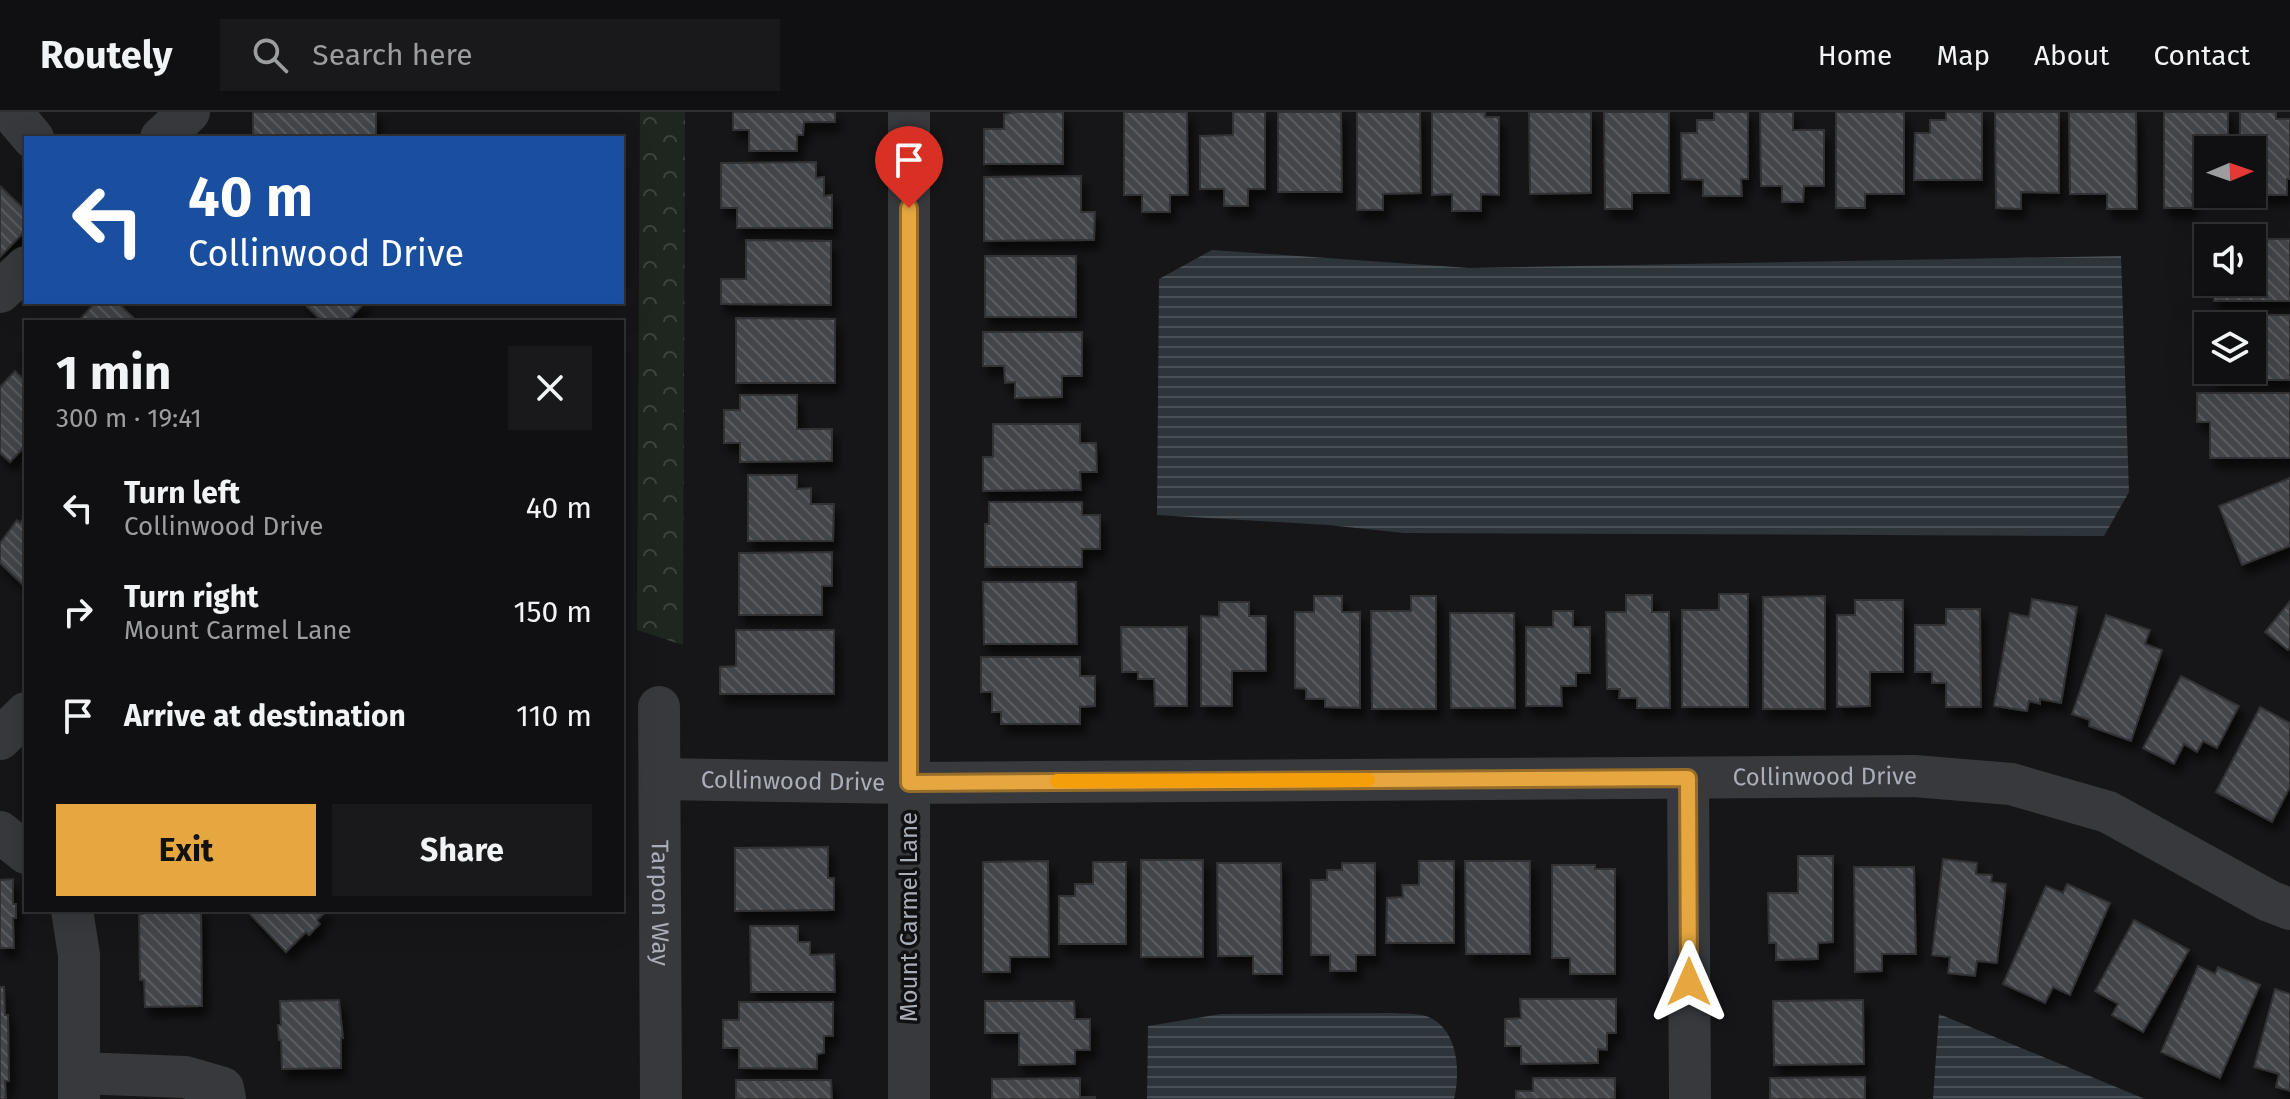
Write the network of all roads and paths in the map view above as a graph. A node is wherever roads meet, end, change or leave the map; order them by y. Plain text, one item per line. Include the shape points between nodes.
1 (11, 112) edge
2 (189, 112) edge
3 (909, 112) edge
4 (31, 136) edge
5 (163, 136) edge
6 (24, 269) edge
7 (0, 292) edge
8 (659, 707) dead end
9 (24, 715) edge
10 (0, 739) edge
11 (1688, 778) junction
12 (661, 779) junction
13 (909, 783) junction
14 (2290, 909) edge
15 (72, 912) edge
16 (79, 1086) edge
17 (225, 1099) edge
18 (661, 1099) edge
19 (909, 1099) edge
20 (1690, 1099) edge

1 - 4 street
2 - 5 street
3 - 13 street, Mount Carmel Lane
6 - 7 street
8 - 12 street, Tarpon Way
9 - 10 street
11 - 13 street, Collinwood Drive
11 - 14 street, Collinwood Drive via 1914,776 2011,784 2108,812
11 - 20 street
12 - 13 street, Collinwood Drive
12 - 18 street, Tarpon Way
13 - 19 street, Mount Carmel Lane
15 - 16 street via 79,955
16 - 17 street via 185,1077 223,1088

